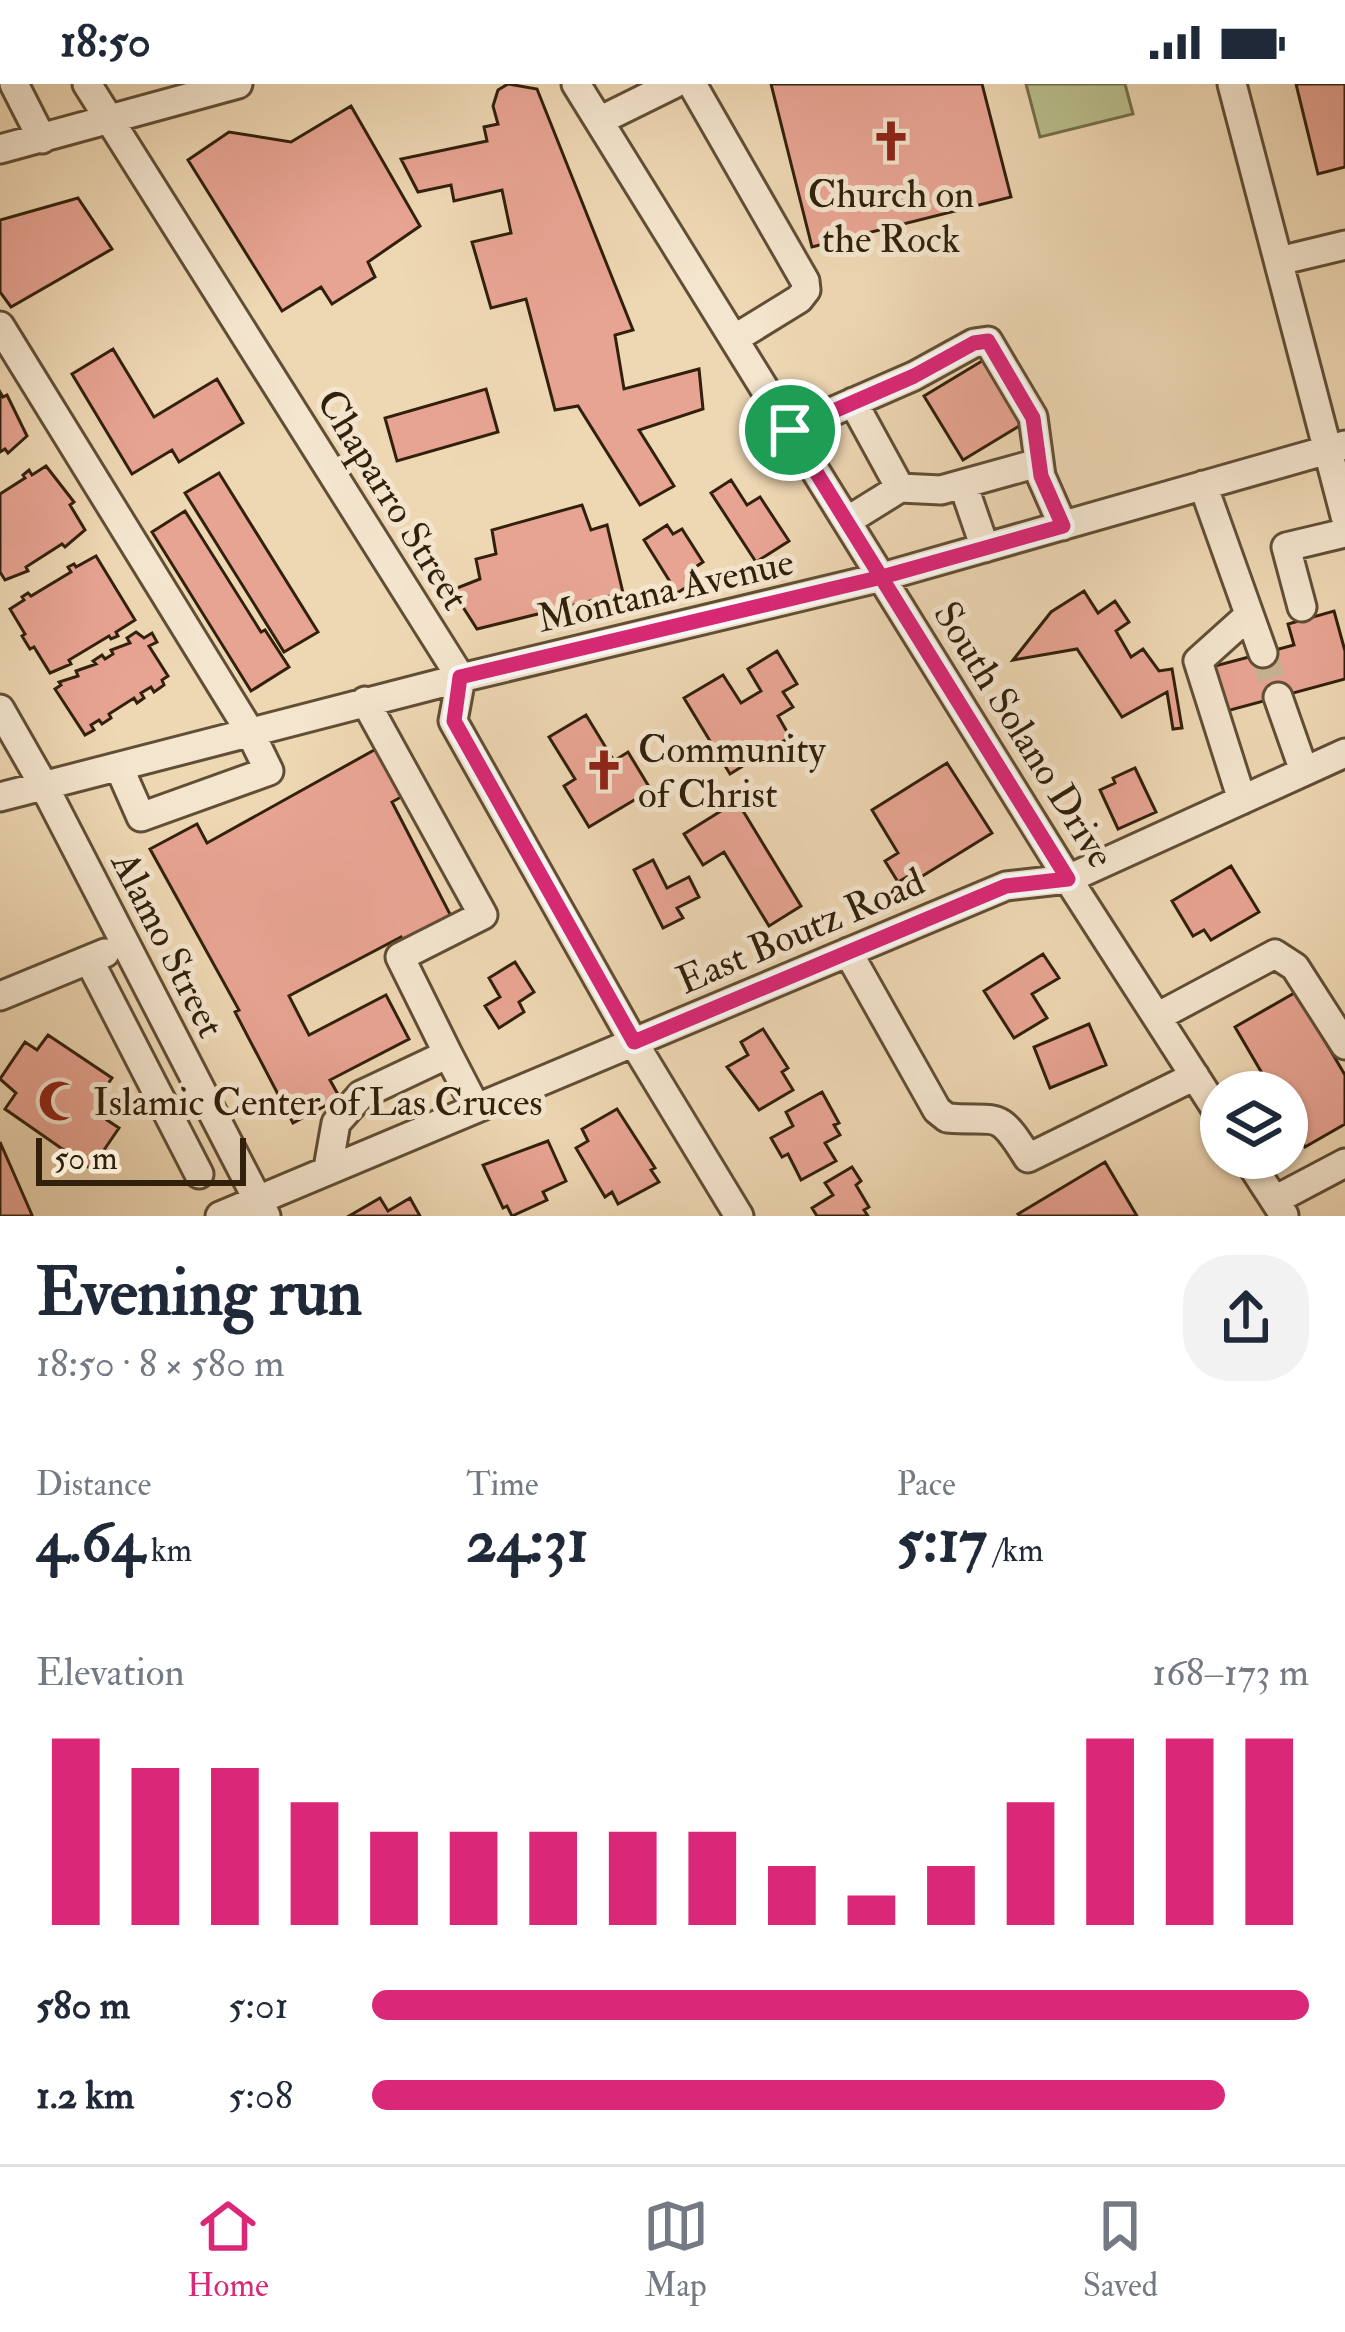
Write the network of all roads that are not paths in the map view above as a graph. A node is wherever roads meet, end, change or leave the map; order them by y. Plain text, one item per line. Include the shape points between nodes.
1 (14, 84) edge
2 (87, 84) edge
3 (238, 84) edge
4 (576, 84) edge
5 (674, 84) edge
6 (692, 84) edge
7 (1232, 84) edge
8 (599, 121) junction
9 (110, 122) junction
10 (42, 139) junction
11 (0, 149) edge
12 (1345, 245) edge
13 (1279, 261) junction
14 (0, 326) edge
15 (734, 338) junction
16 (853, 402) junction
17 (790, 430) junction
18 (1337, 447) edge
19 (1038, 464) junction
20 (963, 484) junction
21 (1202, 485) junction
22 (900, 488) junction
23 (1345, 516) edge
24 (847, 521) junction
25 (1063, 526) junction
26 (1345, 533) edge
27 (985, 548) junction
28 (882, 577) junction
29 (1302, 607) dead end
30 (1248, 616) junction
31 (1263, 653) tunnel mouth
32 (460, 677) junction
33 (1278, 697) tunnel mouth
34 (365, 701) junction
35 (0, 709) edge
36 (250, 732) junction
37 (1345, 753) edge
38 (119, 767) junction
39 (1304, 771) junction
40 (44, 786) junction
41 (0, 797) edge
42 (1242, 800) junction
43 (1068, 879) junction
44 (126, 945) junction
45 (848, 952) junction
46 (89, 960) junction
47 (0, 996) edge
48 (1157, 1017) junction
49 (634, 1042) junction
50 (1345, 1045) edge
51 (448, 1054) junction
52 (1195, 1076) junction
53 (1200, 1084) edge
54 (476, 1108) junction
55 (214, 1116) junction
56 (178, 1132) junction
57 (1345, 1163) edge
58 (328, 1168) junction
59 (200, 1174) dead end
60 (1261, 1179) edge
61 (261, 1208) edge
62 (1280, 1208) edge
63 (220, 1216) edge
64 (739, 1216) edge

1 - 10 street
2 - 9 street, Chaparro Street
3 - 9 street
4 - 8 street, South Solano Drive
5 - 8 street
6 - 15 street via 805,281 800,299
7 - 13 street
8 - 15 street, South Solano Drive
9 - 10 street
9 - 32 street, Chaparro Street
10 - 11 street
12 - 13 street
13 - 18 street
14 - 36 street
15 - 17 street, South Solano Drive
16 - 17 street
16 - 19 street via 988,341 1033,418
16 - 22 street
17 - 24 street, South Solano Drive
18 - 21 street, Montana Avenue
18 - 23 street
19 - 20 street
19 - 25 street
20 - 22 street
20 - 27 street
21 - 25 street, Montana Avenue
21 - 30 street
22 - 24 street
24 - 28 street, South Solano Drive
25 - 27 street, Montana Avenue
26 - 29 street via 1286,548
27 - 28 street, Montana Avenue
28 - 32 street, Montana Avenue
28 - 43 street, South Solano Drive
30 - 31 street
30 - 42 street via 1198,661
32 - 34 street, Montana Avenue
32 - 49 street via 454,721
33 - 39 street
34 - 36 street, Montana Avenue
34 - 51 street via 483,915 400,957
35 - 40 street, Alamo Street
36 - 38 street, Montana Avenue
36 - 38 street via 269,771 141,817
37 - 39 street, East Boutz Road
38 - 40 street, Montana Avenue
39 - 42 street, East Boutz Road
40 - 41 street, Montana Avenue
40 - 44 street, Alamo Street
42 - 43 street, East Boutz Road
43 - 45 street, East Boutz Road via 1006,886
43 - 48 street, South Solano Drive
44 - 46 street
44 - 55 street, Alamo Street
45 - 49 street, East Boutz Road
45 - 52 street via 938,1110 946,1118 1007,1124 1028,1158
46 - 47 street
46 - 56 street
48 - 50 street via 1275,954 1295,967
48 - 52 street, South Solano Drive
49 - 54 street, East Boutz Road
49 - 64 street
51 - 54 street
51 - 58 street via 361,1096 336,1123
52 - 53 street, South Solano Drive
54 - 58 street, East Boutz Road
55 - 56 street
55 - 61 street, Alamo Street
56 - 59 street
57 - 62 street
58 - 61 street, East Boutz Road
60 - 62 street
61 - 63 street, East Boutz Road

